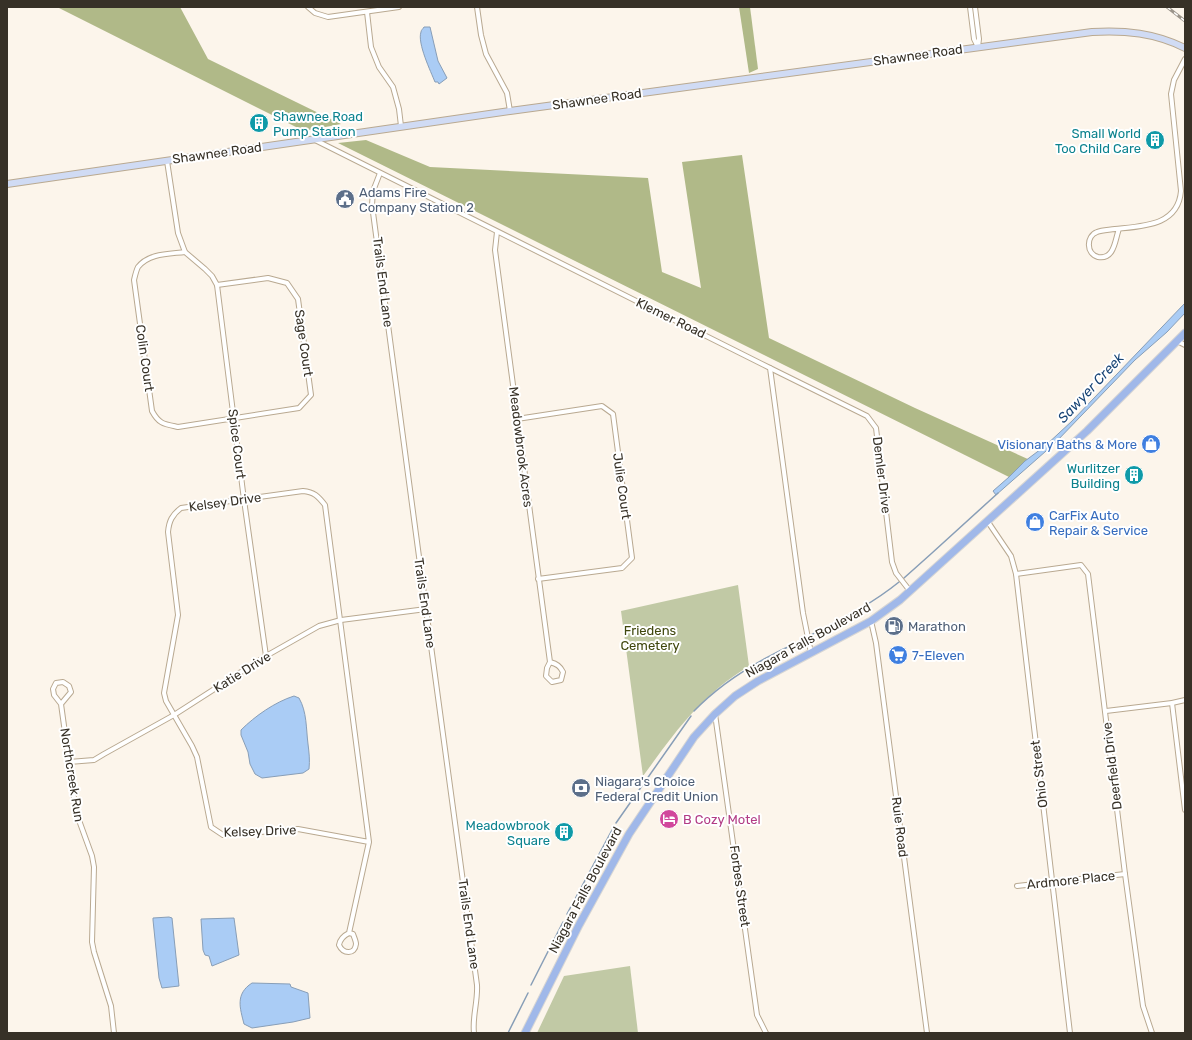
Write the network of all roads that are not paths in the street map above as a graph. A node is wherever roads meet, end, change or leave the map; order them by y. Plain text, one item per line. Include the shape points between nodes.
1 (308, 7) edge
2 (399, 7) edge
3 (477, 7) edge
4 (970, 7) edge
5 (975, 7) edge
6 (367, 12) junction
7 (978, 47) junction
8 (1185, 48) edge
9 (1185, 59) edge
10 (510, 111) junction
11 (401, 126) junction
12 (314, 139) junction
13 (167, 161) junction
14 (380, 173) junction
15 (7, 184) edge
16 (1119, 228) junction
17 (497, 232) junction
18 (185, 252) junction
19 (217, 285) junction
20 (1185, 333) edge
21 (1177, 341) junction
22 (1185, 345) edge
23 (770, 368) junction
24 (234, 418) junction
25 (517, 419) junction
26 (244, 500) junction
27 (988, 522) junction
28 (1016, 574) junction
29 (538, 579) junction
30 (910, 592) junction
31 (426, 610) junction
32 (341, 620) junction
33 (871, 621) junction
34 (811, 654) junction
35 (266, 656) junction
36 (550, 662) junction
37 (1185, 700) edge
38 (1172, 703) junction
39 (61, 704) junction
40 (1106, 711) junction
41 (715, 714) junction
42 (174, 715) junction
43 (70, 762) junction
44 (1185, 810) edge
45 (369, 842) junction
46 (1125, 874) junction
47 (1052, 882) junction
48 (1017, 886) dead end
49 (349, 933) junction
50 (114, 1033) edge
51 (474, 1033) edge
52 (525, 1033) edge
53 (766, 1033) edge
54 (927, 1033) edge
55 (1070, 1033) edge
56 (1152, 1033) edge

1 - 6 street via 315,13 328,17
2 - 6 street
3 - 10 street via 486,54 507,93
4 - 7 street via 974,39
5 - 7 street
6 - 11 street via 371,48 378,67 393,87
7 - 8 main road, Shawnee Road via 1110,31 1149,35
7 - 10 main road, Shawnee Road
9 - 16 street via 1174,80 1171,94 1181,191 1179,202 1173,212 1163,220
10 - 11 main road, Shawnee Road
11 - 12 main road, Shawnee Road
12 - 13 main road, Shawnee Road
12 - 14 street, Klemer Road
13 - 15 main road, Shawnee Road
13 - 18 street via 178,233
14 - 17 street, Klemer Road
14 - 31 street, Trails End Lane via 372,205
16 - 16 street via 1096,232 1089,239 1088,247 1092,253 1097,257 1110,254
17 - 23 street, Klemer Road
17 - 25 street, Meadowbrook Acres via 495,250
18 - 19 street via 212,276
18 - 24 street, Colin Court via 154,256 146,260 137,268 134,280 152,411 157,420 165,425 178,427
19 - 24 street, Spice Court
19 - 24 street, Sage Court via 268,278 287,283 298,299 311,395 299,408
20 - 21 main road, Niagara Falls Boulevard
21 - 22 street
21 - 27 main road, Niagara Falls Boulevard via 1087,431
23 - 30 street, Demler Drive via 867,416 876,428 892,562 896,573
23 - 34 street
24 - 26 street, Spice Court
25 - 29 street, Meadowbrook Acres
25 - 29 street, Julie Court via 602,406 613,414 632,558 622,568
26 - 32 street, Kelsey Drive via 303,491 312,492 319,497 325,505
26 - 35 street, Spice Court
26 - 42 street, Kelsey Drive via 181,508 169,522 178,615 164,694
27 - 28 street, Ohio Street via 1011,556
27 - 30 main road, Niagara Falls Boulevard
28 - 40 street, Deerfield Drive via 1081,565 1088,574
28 - 47 street, Ohio Street
29 - 36 street, Meadowbrook Acres
30 - 33 main road, Niagara Falls Boulevard
31 - 32 street, Katie Drive
31 - 51 street, Trails End Lane via 477,985
32 - 35 street, Katie Drive via 319,626
32 - 45 street, Kelsey Drive
33 - 34 main road, Niagara Falls Boulevard
33 - 54 street, Ruie Road
34 - 41 main road, Niagara Falls Boulevard via 758,681 735,696
35 - 42 street, Katie Drive
36 - 36 street, Meadowbrook Acres via 546,676 548,680 561,680 561,667
37 - 38 street
38 - 40 street
38 - 44 street
39 - 39 street, Northcreek Run via 53,689 56,683 64,682 71,692
39 - 43 street, Northcreek Run
40 - 46 street, Deerfield Drive
41 - 52 main road, Niagara Falls Boulevard via 694,737 629,834 579,925
41 - 53 street, Forbes Street via 757,1015
42 - 43 street, Katie Drive via 94,760
42 - 45 street, Kelsey Drive via 197,757 208,820 216,832 222,835 298,829
43 - 50 street, Northcreek Run via 76,812 94,867 92,942 111,1006
45 - 49 street, Kelsey Drive
46 - 47 street, Ardmore Place
46 - 56 street, Deerfield Drive via 1143,1006
47 - 48 street, Ardmore Place
47 - 55 street, Ohio Street
49 - 49 street, Kelsey Drive via 342,937 339,946 345,952 350,952 356,944 353,934

